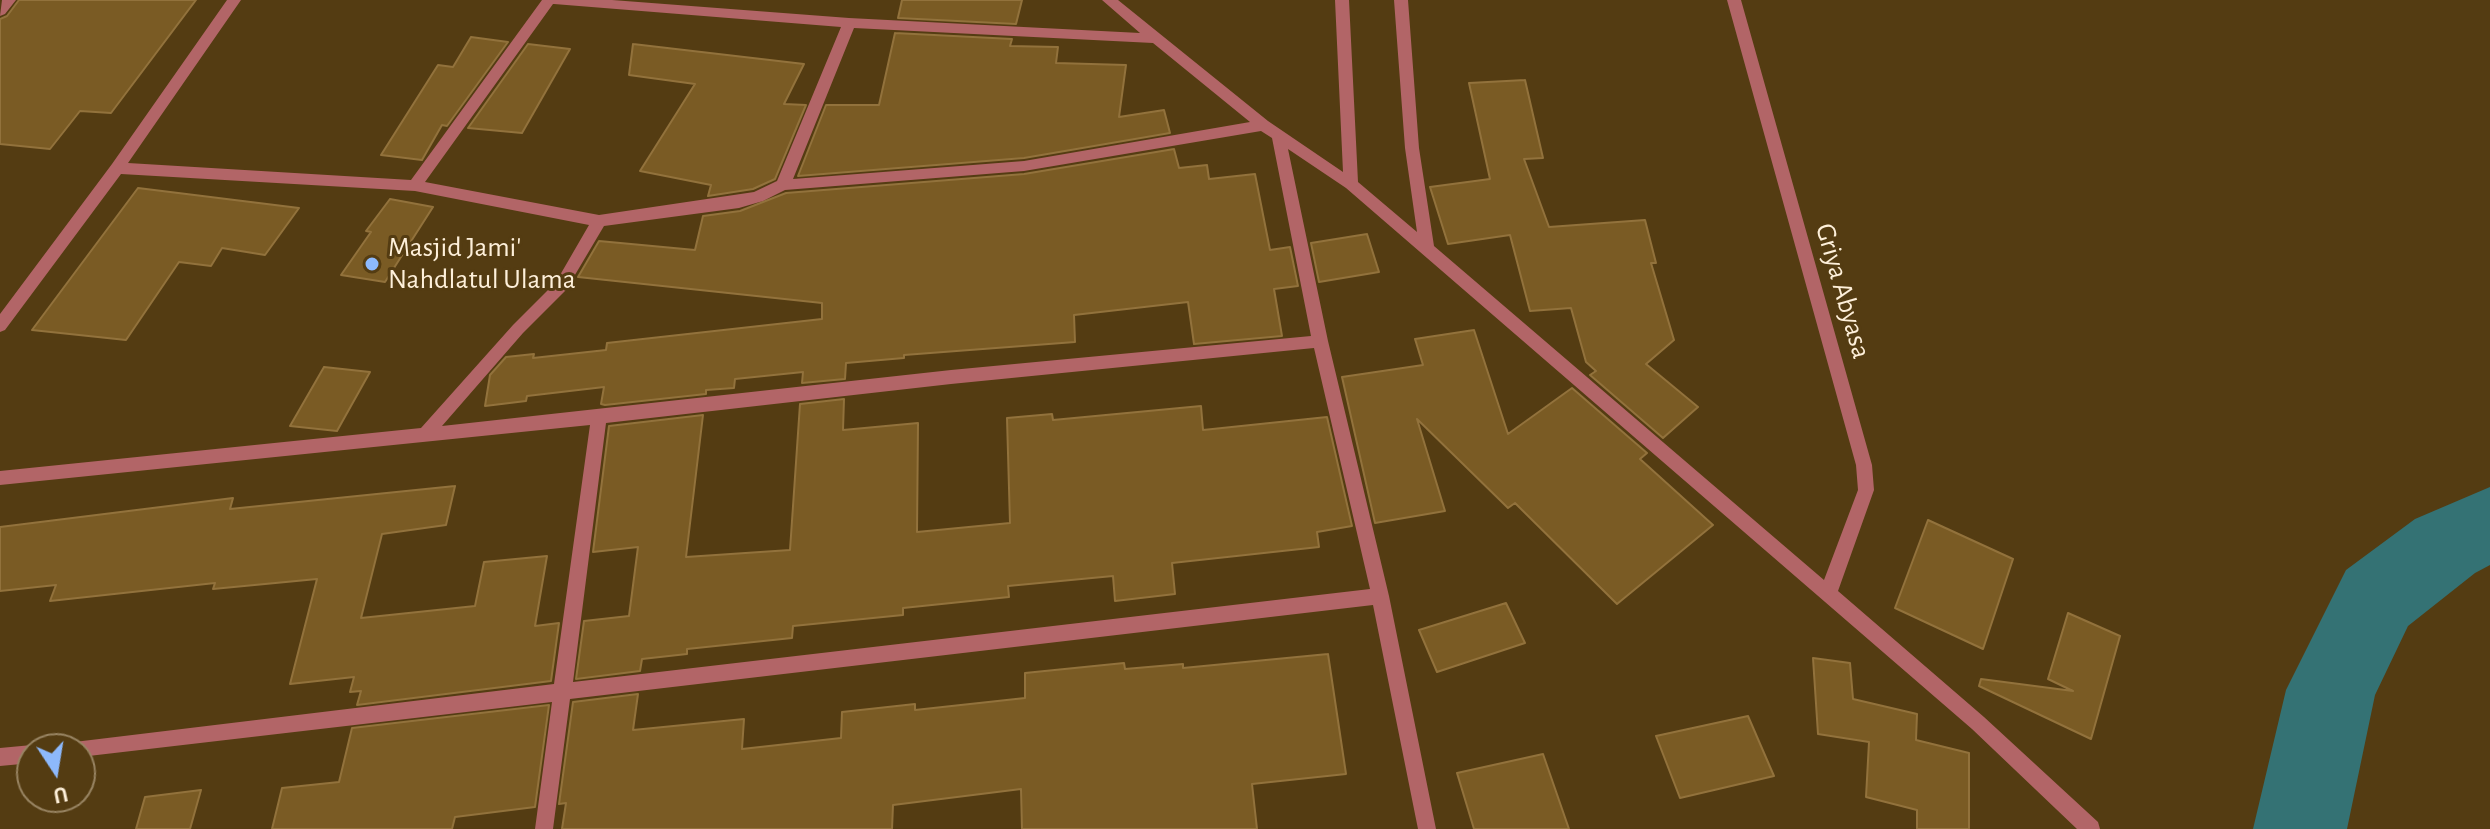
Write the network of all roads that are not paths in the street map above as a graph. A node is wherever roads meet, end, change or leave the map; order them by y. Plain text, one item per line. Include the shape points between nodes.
1 (9, 0) edge
2 (234, 0) edge
3 (551, 0) edge
4 (1109, 0) edge
5 (1342, 0) edge
6 (1401, 0) edge
7 (1734, 0) edge
8 (0, 11) edge
9 (849, 23) junction
10 (1156, 38) junction
11 (1263, 125) junction
12 (1278, 135) junction
13 (117, 168) junction
14 (1351, 184) junction
15 (783, 185) junction
16 (415, 186) junction
17 (599, 221) junction
18 (1427, 251) junction
19 (0, 326) edge
20 (1320, 341) junction
21 (599, 417) junction
22 (427, 432) junction
23 (0, 478) edge
24 (1828, 594) junction
25 (1380, 596) junction
26 (561, 694) junction
27 (96, 746) edge
28 (544, 829) edge
29 (1427, 829) edge
30 (2091, 829) edge

1 - 8 street
2 - 13 street
3 - 9 street
3 - 16 street
4 - 10 street
5 - 14 street
6 - 18 street via 1412,148
7 - 24 street, Griya Abyasa via 1864,465 1866,490
9 - 10 street
9 - 15 street
10 - 11 street
11 - 12 street
11 - 15 street via 1024,166
12 - 14 street
12 - 20 street
13 - 16 street
13 - 19 street
14 - 18 street
15 - 17 street via 739,202
16 - 17 street
17 - 22 street via 561,286
18 - 24 street
20 - 21 street
20 - 25 street
21 - 22 street
21 - 26 street
22 - 23 street
24 - 30 street
25 - 26 street
25 - 29 street
26 - 27 street
26 - 28 street

